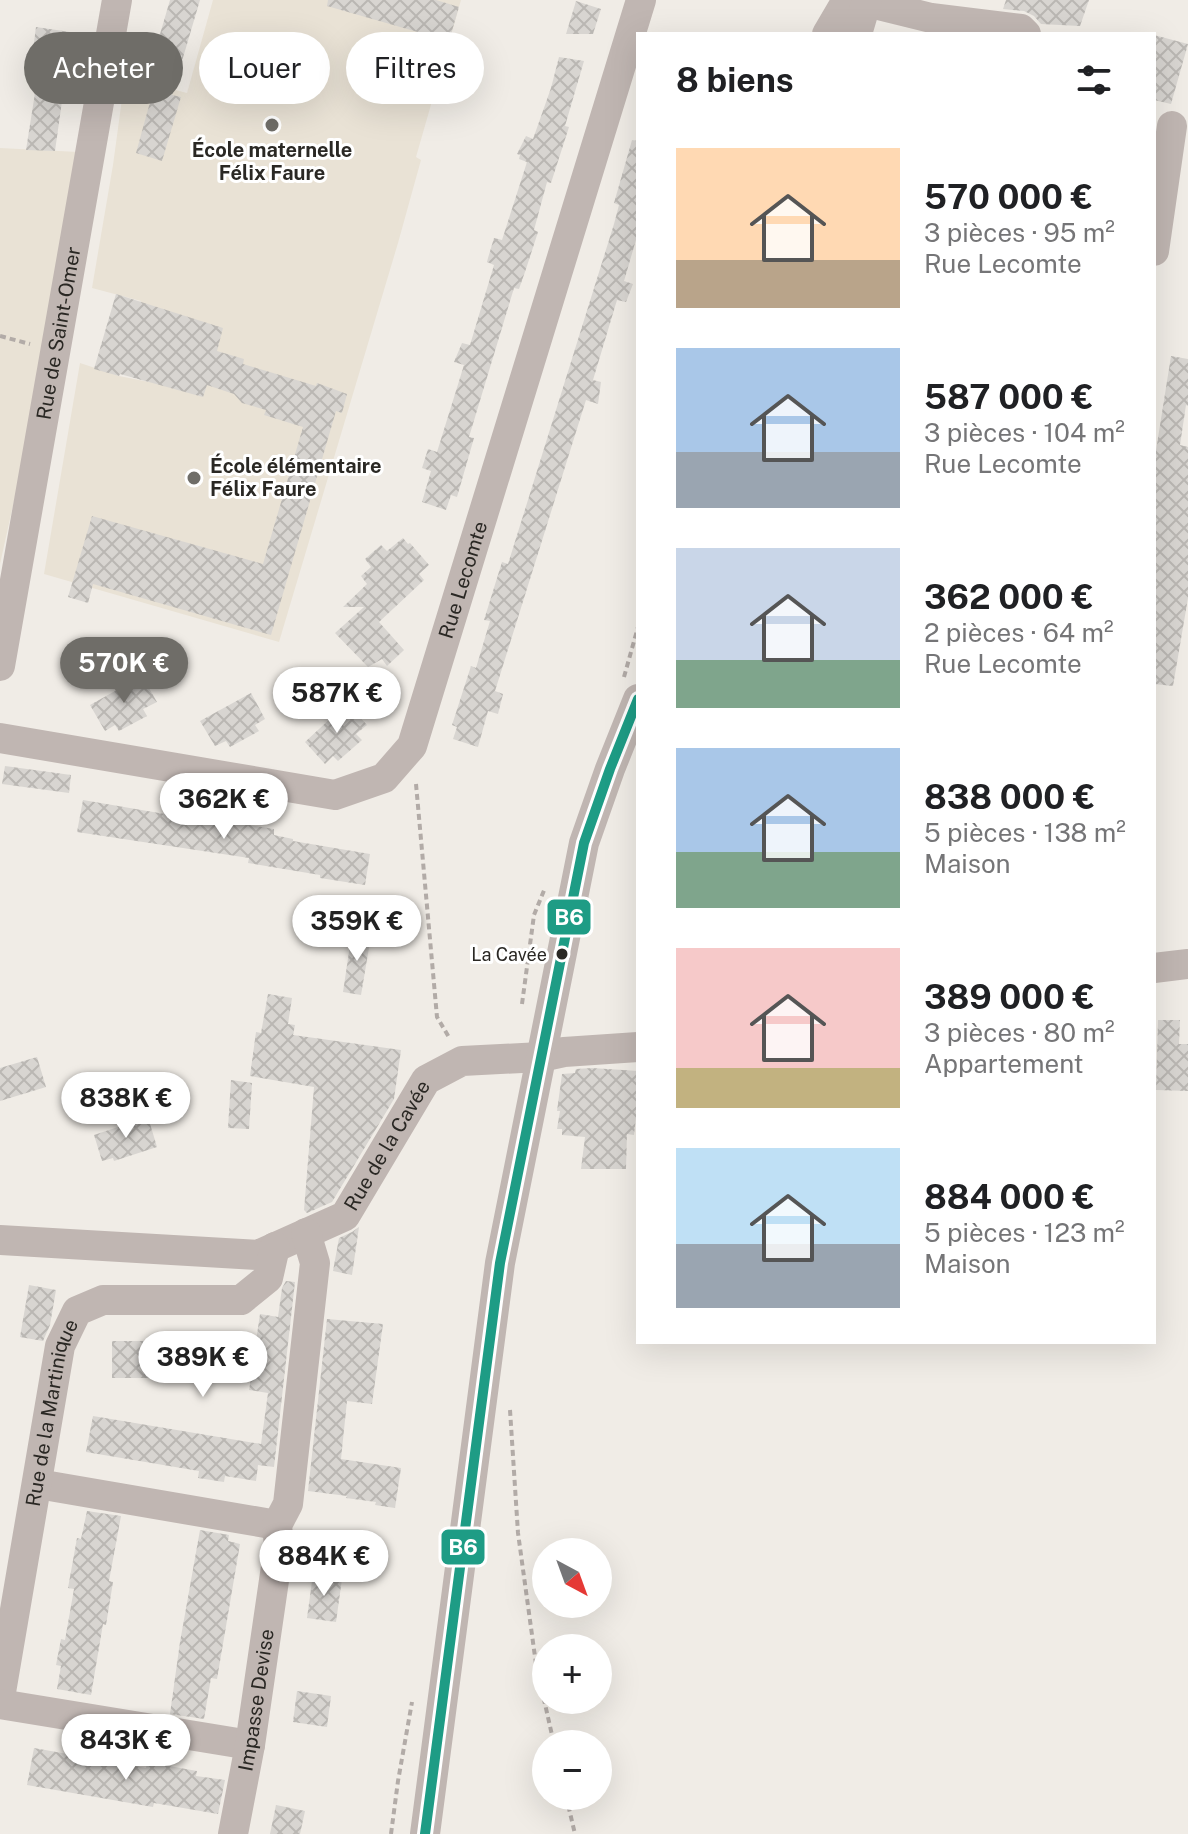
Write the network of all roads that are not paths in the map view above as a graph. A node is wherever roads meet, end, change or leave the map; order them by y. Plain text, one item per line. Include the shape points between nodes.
1 (117, 0) edge
2 (641, 0) edge
3 (860, 1) edge
4 (829, 32) edge
5 (857, 32) edge
6 (1024, 32) edge
7 (1171, 125) edge
8 (1156, 236) edge
9 (0, 666) edge
10 (636, 704) edge
11 (0, 738) edge
12 (1188, 964) edge
13 (1156, 968) edge
14 (636, 1047) edge
15 (541, 1057) junction
16 (306, 1233) junction
17 (0, 1240) edge
18 (275, 1247) junction
19 (38, 1484) junction
20 (277, 1525) junction
21 (0, 1698) edge
22 (0, 1704) edge
23 (250, 1745) junction
24 (233, 1834) edge
25 (425, 1834) edge

1 - 9 street, Rue de Saint-Omer
2 - 11 street, Rue Lecomte via 412,746 384,778 335,795
3 - 4 street
3 - 5 street
3 - 6 street
7 - 8 street
10 - 15 street via 584,843
12 - 13 street
14 - 15 street, Rue de la Cavée
15 - 16 street, Rue de la Cavée via 462,1061 426,1080 345,1216
15 - 25 street via 500,1263
16 - 18 street, Rue de la Cavée
16 - 20 street, Impasse Devise via 315,1263 288,1504
17 - 18 street, Rue de la Cavée via 258,1255
18 - 19 street, Rue de la Martinique via 268,1278 241,1300 103,1300 77,1311 60,1346
19 - 20 street
19 - 21 street, Rue de la Martinique
20 - 23 street, Impasse Devise via 279,1546
22 - 23 street
23 - 24 street, Impasse Devise

